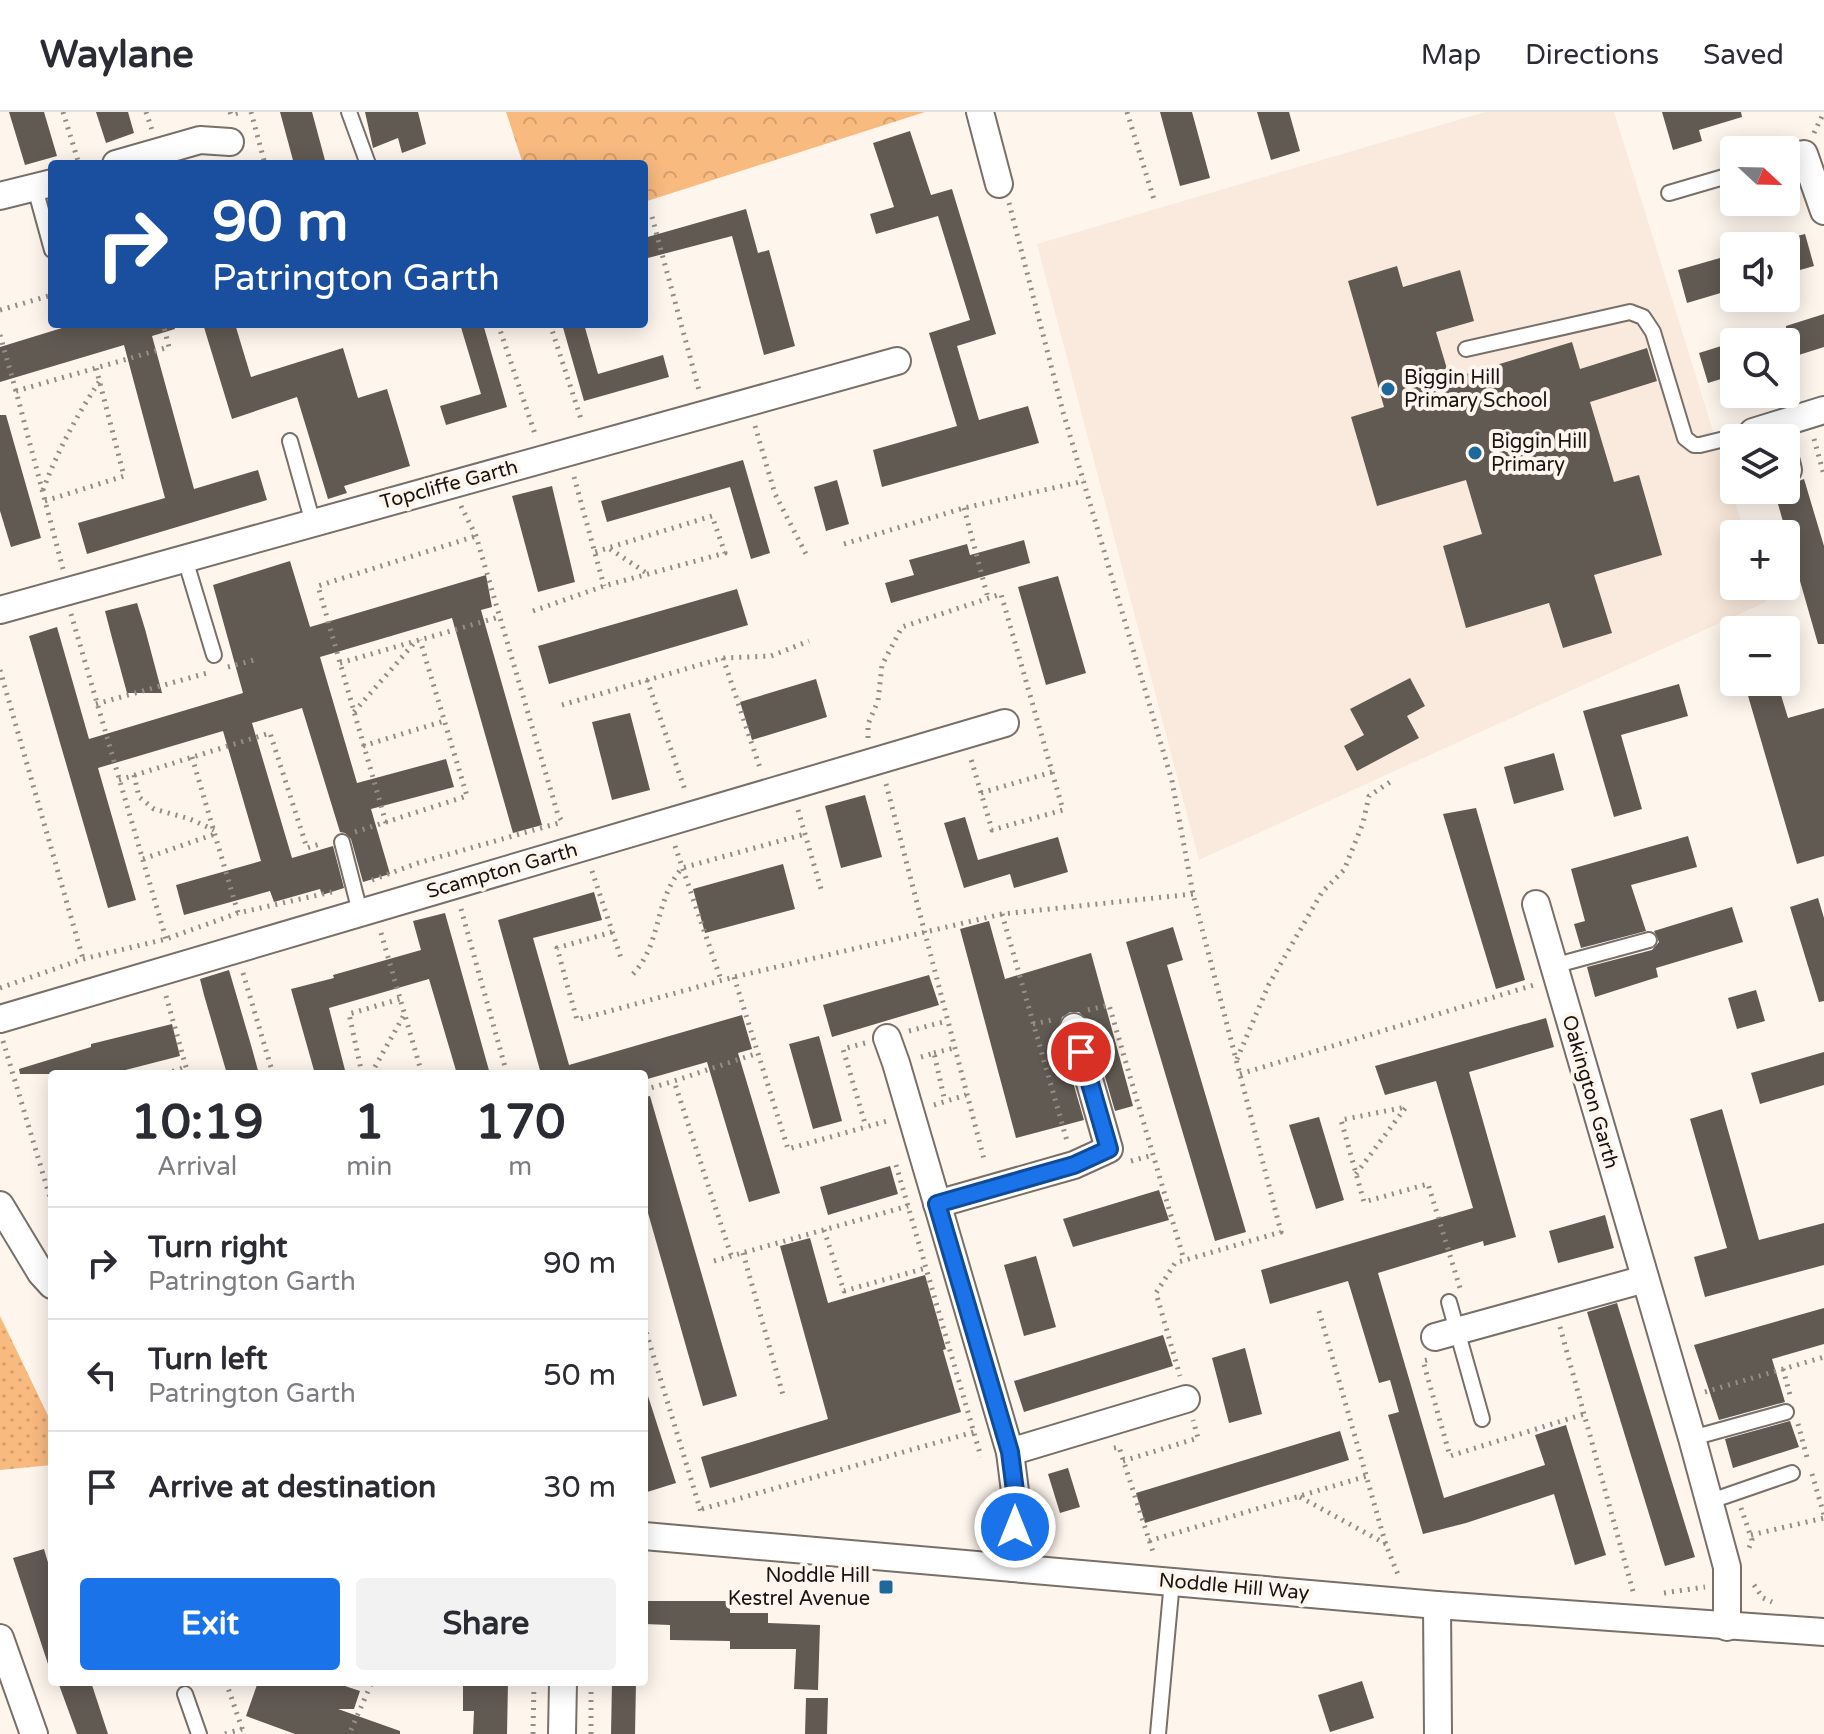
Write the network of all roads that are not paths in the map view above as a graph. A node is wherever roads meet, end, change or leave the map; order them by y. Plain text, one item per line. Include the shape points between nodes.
1 (349, 112) edge
2 (980, 112) edge
3 (230, 142) dead end
4 (130, 160) edge
5 (367, 160) edge
6 (1800, 160) edge
7 (1720, 178) edge
8 (999, 184) road end
9 (44, 185) edge
10 (1669, 193) dead end
11 (0, 196) edge
12 (1824, 211) edge
13 (48, 218) edge
14 (1466, 349) dead end
15 (897, 361) dead end
16 (1824, 410) edge
17 (1788, 424) edge
18 (290, 441) dead end
19 (1720, 441) edge
20 (313, 523) junction
21 (185, 559) junction
22 (0, 610) edge
23 (214, 655) dead end
24 (1005, 723) dead end
25 (338, 839) road end
26 (1536, 904) dead end
27 (367, 910) junction
28 (1649, 940) dead end
29 (1555, 972) junction
30 (0, 1019) edge
31 (1072, 1019) road end
32 (887, 1038) dead end
33 (937, 1204) junction
34 (0, 1205) edge
35 (1645, 1279) junction
36 (48, 1281) edge
37 (1456, 1301) road end
38 (1447, 1334) junction
39 (1186, 1399) road end
40 (1791, 1408) road end
41 (1482, 1419) dead end
42 (1692, 1438) junction
43 (1010, 1452) junction
44 (1792, 1473) dead end
45 (1708, 1502) junction
46 (648, 1536) edge
47 (1013, 1568) junction
48 (1164, 1580) junction
49 (1437, 1605) junction
50 (1727, 1627) junction
51 (1824, 1632) edge
52 (0, 1638) edge
53 (563, 1686) edge
54 (185, 1694) dead end
55 (34, 1734) edge
56 (199, 1734) edge
57 (562, 1734) edge
58 (1158, 1734) edge
59 (1438, 1734) edge

1 - 5 lane
2 - 8 street
3 - 4 street via 200,140
6 - 12 street
7 - 10 lane
9 - 11 street
9 - 13 lane
14 - 19 lane via 1637,314 1657,342 1685,438 1694,445
15 - 20 street, Topcliffe Garth
16 - 17 street
18 - 20 lane
20 - 21 street, Topcliffe Garth
21 - 22 street, Topcliffe Garth
21 - 23 lane
24 - 27 street, Scampton Garth
25 - 27 lane
26 - 29 street, Oakington Garth
27 - 30 street, Scampton Garth
28 - 29 lane
29 - 35 street, Oakington Garth
31 - 33 street via 1109,1149 1074,1165
32 - 33 street
33 - 43 street
34 - 36 street
35 - 38 street
35 - 42 street, Oakington Garth
37 - 38 lane
38 - 41 lane
39 - 43 street
40 - 42 lane
42 - 45 street, Oakington Garth
43 - 47 street via 1016,1499
44 - 45 lane
45 - 50 street, Oakington Garth via 1727,1567
46 - 47 street, Noddle Hill Way
47 - 48 street, Noddle Hill Way
48 - 49 street, Noddle Hill Way
48 - 58 lane
49 - 50 street, Noddle Hill Way
49 - 59 street
50 - 51 street, Noddle Hill Way
52 - 55 street
53 - 57 street
54 - 56 lane

